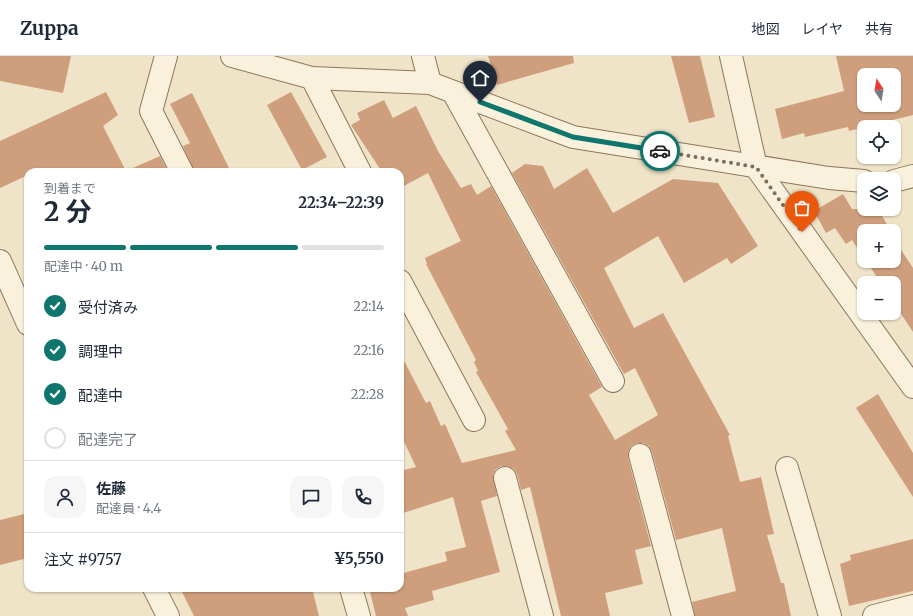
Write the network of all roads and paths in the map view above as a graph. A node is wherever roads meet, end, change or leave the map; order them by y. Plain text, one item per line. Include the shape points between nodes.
1 (166, 56) edge
2 (232, 56) edge
3 (423, 56) edge
4 (731, 56) edge
5 (312, 78) junction
6 (430, 83) junction
7 (453, 92) junction
8 (756, 167) junction
9 (180, 168) edge
10 (358, 168) edge
11 (913, 176) edge
12 (901, 179) edge
13 (857, 180) edge
14 (0, 261) edge
15 (404, 289) edge
16 (24, 315) edge
17 (613, 381) dead end
18 (913, 387) edge
19 (474, 420) dead end
20 (640, 455) dead end
21 (787, 468) dead end
22 (505, 478) dead end
23 (156, 592) edge
24 (352, 592) edge
25 (913, 606) edge
26 (168, 616) edge
27 (359, 616) edge
28 (542, 616) edge
29 (683, 616) edge
30 (830, 616) edge
31 (874, 616) edge

1 - 9 street via 151,111
2 - 5 street
3 - 6 street
4 - 8 street
5 - 6 street
5 - 10 street
6 - 7 street
7 - 8 street via 573,137
7 - 17 street
8 - 13 street
8 - 18 street
11 - 12 street
14 - 16 street
15 - 19 street
20 - 29 street
21 - 30 street
22 - 28 street
23 - 26 street
24 - 27 street
25 - 31 street

